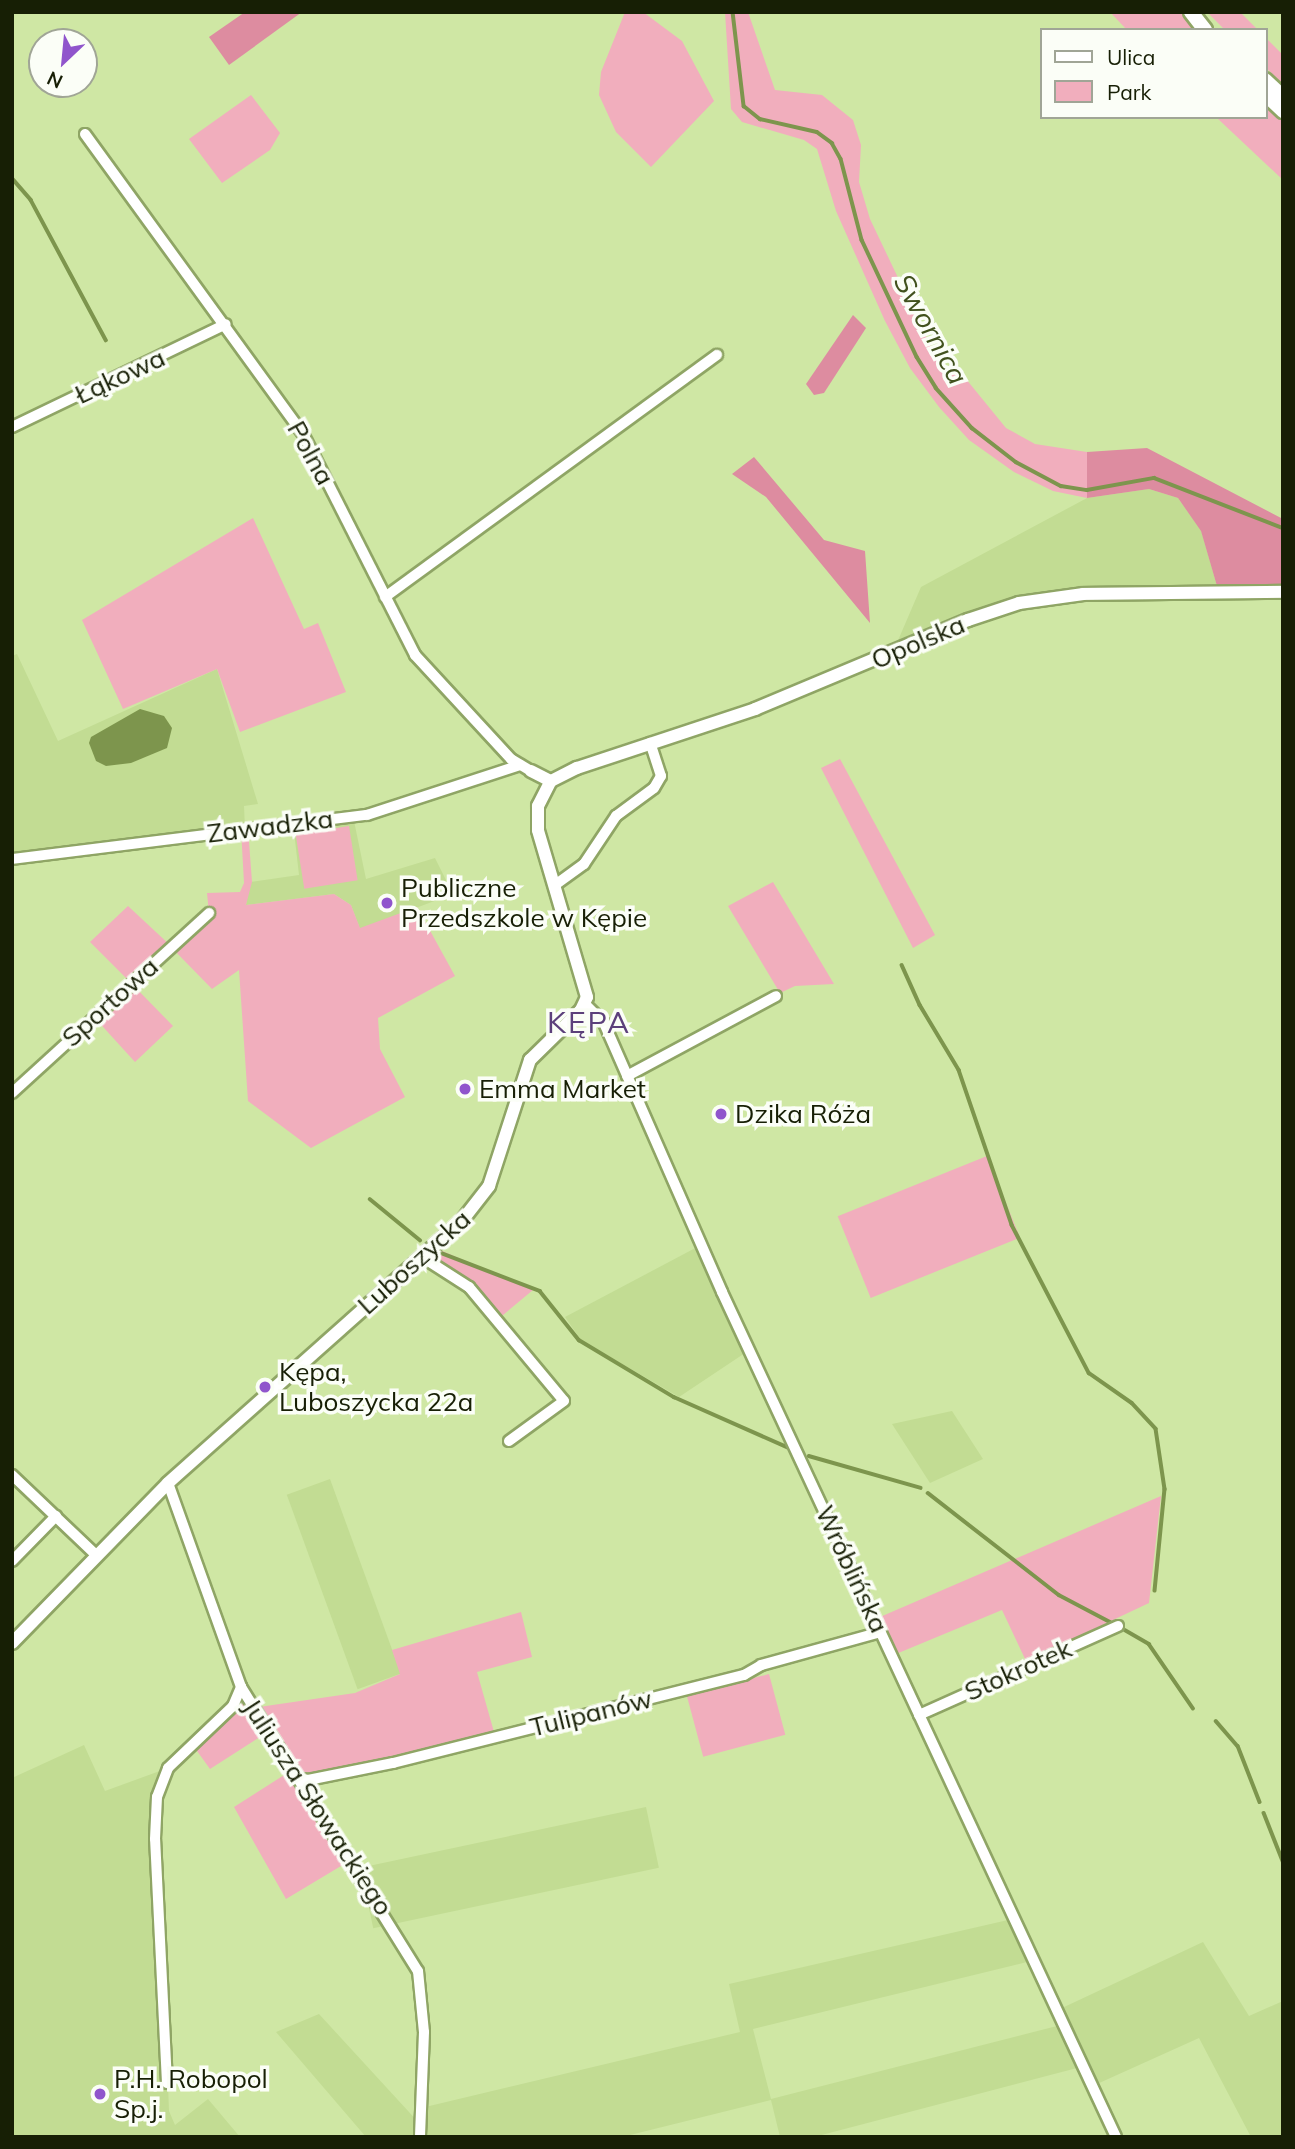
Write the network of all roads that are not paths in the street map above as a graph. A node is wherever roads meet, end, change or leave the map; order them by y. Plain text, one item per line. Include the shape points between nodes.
1 (1267, 81) edge
2 (1267, 96) edge
3 (1283, 97) edge
4 (1283, 111) edge
5 (85, 134) dead end
6 (226, 324) junction
7 (717, 355) dead end
8 (12, 426) edge
9 (1283, 592) edge
10 (385, 597) junction
11 (650, 743) junction
12 (526, 768) junction
13 (551, 781) junction
14 (12, 859) edge
15 (555, 885) junction
16 (209, 913) dead end
17 (776, 996) dead end
18 (585, 1004) junction
19 (627, 1076) junction
20 (12, 1093) edge
21 (422, 1257) junction
22 (509, 1441) dead end
23 (12, 1475) edge
24 (168, 1483) junction
25 (55, 1516) junction
26 (97, 1556) junction
27 (12, 1561) edge
28 (1118, 1626) dead end
29 (881, 1632) junction
30 (12, 1643) edge
31 (241, 1687) junction
32 (919, 1715) junction
33 (298, 1778) junction
34 (167, 2083) dead end
35 (420, 2137) edge
36 (1116, 2137) edge

1 - 3 main road
2 - 4 main road
5 - 6 street, Polna
6 - 8 street, Łąkowa
6 - 10 street, Polna via 303,434
7 - 10 street
9 - 11 street, Opolska via 1083,594 1019,603 755,709
10 - 12 street, Polna via 415,655
11 - 13 street, Opolska
11 - 15 street via 661,776 654,788 616,816 584,864
12 - 13 street
12 - 14 street, Zawadzka via 367,815
13 - 15 street via 541,793 538,820
15 - 18 street via 586,984
16 - 20 street, Sportowa
17 - 19 street
18 - 19 street, Wróblińska via 604,1023
18 - 21 street, Luboszycka via 530,1060 489,1186 461,1222
19 - 29 street, Wróblińska
21 - 22 street via 469,1287 564,1401
21 - 24 street, Luboszycka
23 - 25 street
24 - 26 street, Luboszycka
24 - 31 street, Juliusza Słowackiego
25 - 26 street
25 - 27 street
26 - 30 street, Luboszycka
28 - 32 street, Stokrotek
29 - 32 street, Wróblińska
29 - 33 street, Tulipanów via 761,1665 744,1675 406,1760 308,1780
31 - 33 street, Juliusza Słowackiego
31 - 34 street via 237,1700 168,1768 157,1797
32 - 36 street, Wróblińska
33 - 35 street, Juliusza Słowackiego via 418,1970 425,2032

